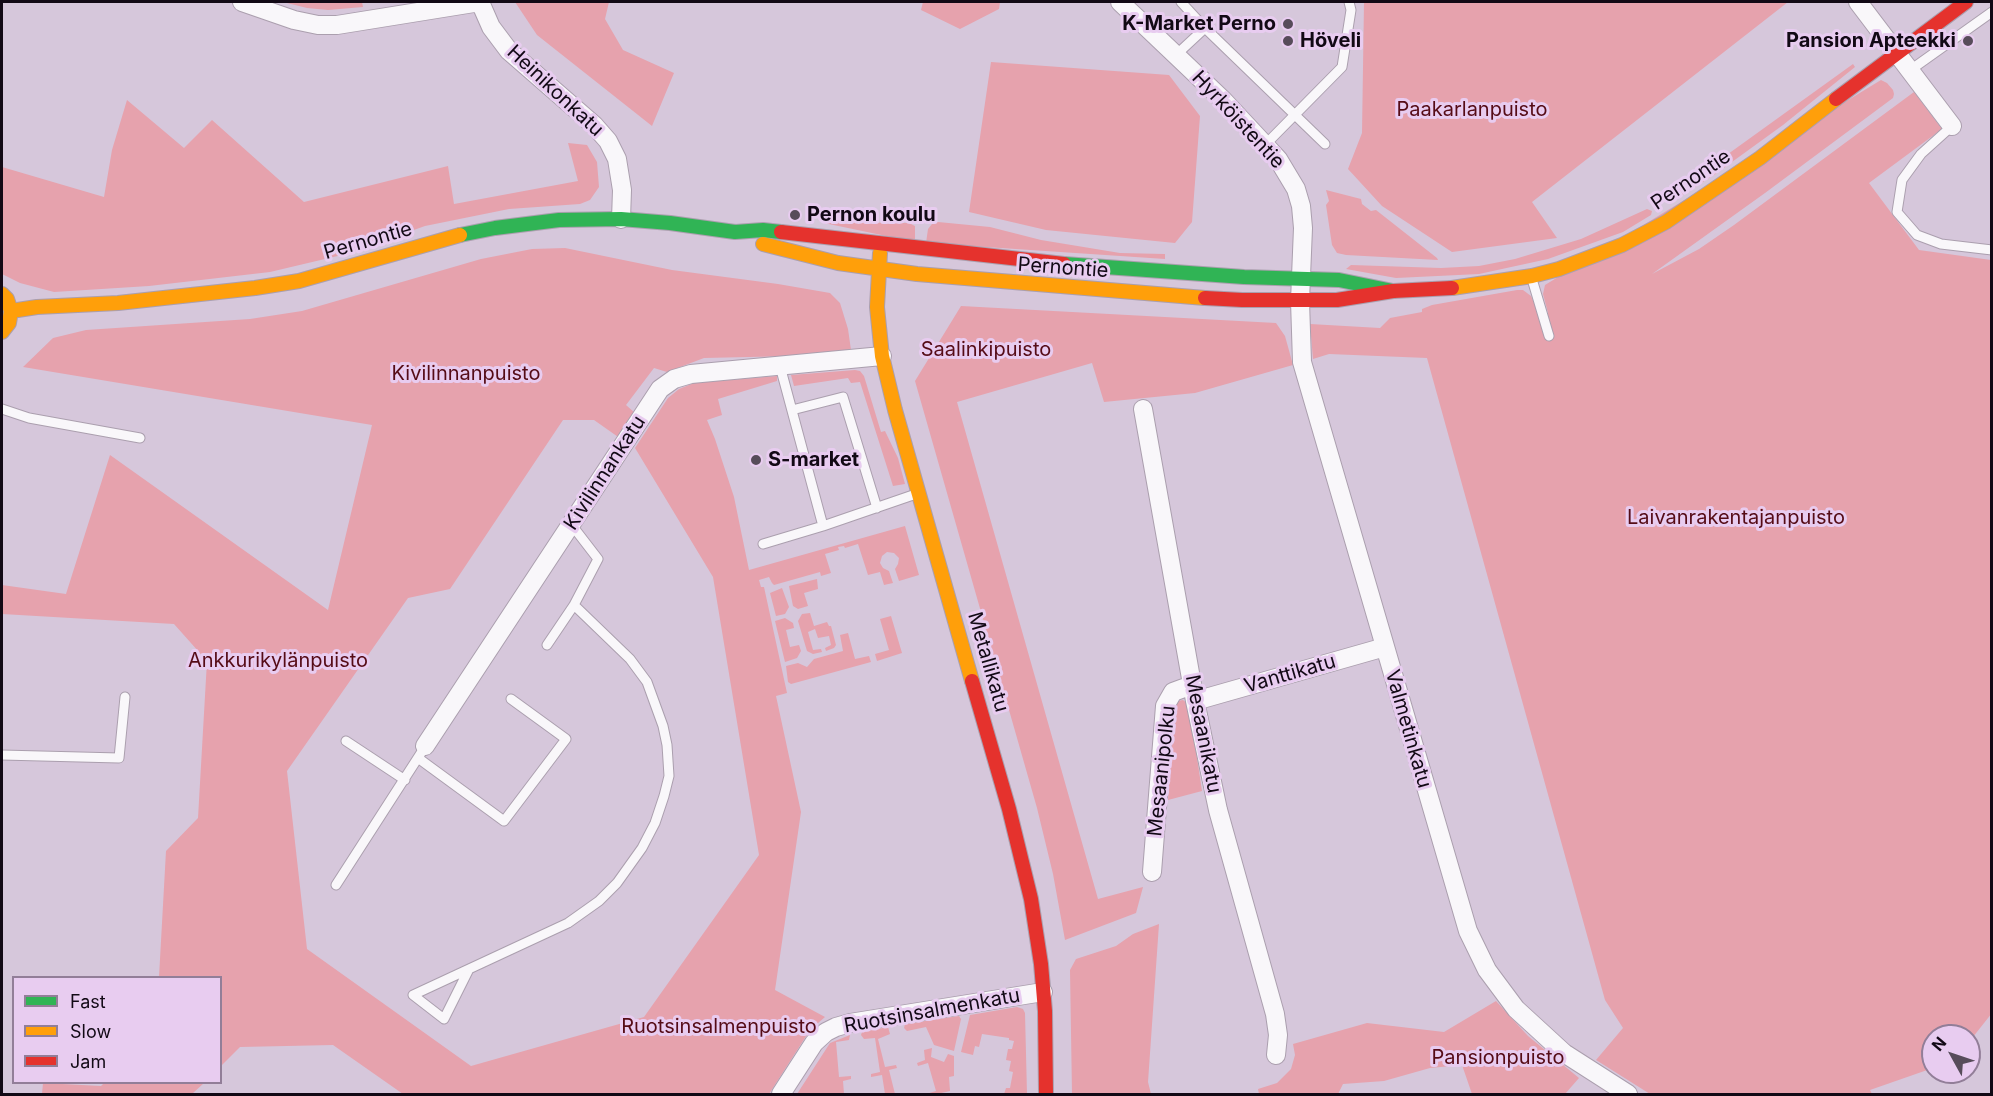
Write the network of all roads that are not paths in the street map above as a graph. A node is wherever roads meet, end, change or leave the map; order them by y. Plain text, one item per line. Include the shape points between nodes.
1 (242, 2) edge
2 (480, 2) edge
3 (1120, 2) edge
4 (1181, 2) edge
5 (1349, 2) edge
6 (1858, 2) edge
7 (1966, 2) edge
8 (1992, 12) edge
9 (1204, 28) junction
10 (1896, 53) junction
11 (1176, 55) junction
12 (1909, 71) junction
13 (1294, 115) junction
14 (1952, 126) joint
15 (1325, 144) dead end
16 (1265, 145) junction
17 (621, 219) junction
18 (735, 232) junction
19 (881, 244) junction
20 (1992, 250) edge
21 (879, 269) junction
22 (1532, 276) junction
23 (1300, 278) junction
24 (1393, 291) junction
25 (2, 294) edge
26 (1300, 301) junction
27 (11, 311) junction
28 (2, 332) edge
29 (1549, 336) dead end
30 (882, 356) junction
31 (780, 366) junction
32 (2, 409) edge
33 (792, 410) junction
34 (1143, 410) dead end
35 (140, 438) dead end
36 (919, 493) junction
37 (877, 508) junction
38 (571, 524) junction
39 (823, 526) junction
40 (763, 544) dead end
41 (574, 605) junction
42 (547, 645) dead end
43 (1385, 646) junction
44 (1194, 693) junction
45 (125, 697) dead end
46 (511, 699) dead end
47 (346, 741) dead end
48 (421, 752) junction
49 (2, 755) edge
50 (405, 780) junction
51 (1152, 872) dead end
52 (336, 885) dead end
53 (468, 971) junction
54 (1043, 992) junction
55 (1276, 1055) dead end
56 (781, 1095) edge
57 (1046, 1095) edge
58 (1628, 1095) edge

1 - 2 street via 318,25
2 - 17 street, Heinikonkatu via 491,27 509,51 608,141 617,159
3 - 11 street, Hyrköistentie
4 - 9 lane
5 - 13 lane via 1342,67
6 - 10 street
7 - 10 street, Pernontie
8 - 12 lane
9 - 11 lane
9 - 13 lane
10 - 12 street
10 - 22 street, Pernontie via 1760,158 1666,222 1592,257
11 - 16 street, Hyrköistentie
12 - 14 street
13 - 15 lane
13 - 16 lane
14 - 20 lane via 1921,154 1902,180 1897,212 1917,235 1941,244
16 - 23 street, Hyrköistentie via 1289,176 1301,206
17 - 18 street, Pernontie
17 - 27 street, Pernontie via 559,220 495,228 299,281 255,288
18 - 19 street, Pernontie via 763,230
18 - 21 street, Pernontie via 756,243
19 - 21 street, Metallikatu
19 - 23 street, Pernontie via 1096,267 1244,278
21 - 26 street, Pernontie via 1173,297
21 - 30 street, Metallikatu via 877,307
22 - 24 street, Pernontie via 1457,288
22 - 29 lane
23 - 24 street, Pernontie via 1358,282
23 - 26 street, Hyrköistentie
24 - 26 street, Pernontie via 1355,299
25 - 27 street
26 - 43 street, Valmetinkatu via 1302,362
27 - 28 street
30 - 31 street, Kivilinnankatu
30 - 36 street, Metallikatu
31 - 33 lane
31 - 38 street, Kivilinnankatu via 691,374 660,389
32 - 35 lane via 29,418
33 - 37 lane via 843,397
33 - 39 lane
34 - 44 street, Mesaanikatu
36 - 37 lane
36 - 54 street, Metallikatu via 1023,860
37 - 39 lane
38 - 41 lane via 598,560
38 - 48 street, Kivilinnankatu
39 - 40 lane
41 - 42 lane
41 - 53 lane via 630,659 647,682 667,745 669,776 664,796 642,848 599,901 568,923
43 - 44 street, Vanttikatu
43 - 58 street, Valmetinkatu via 1456,893 1477,952 1529,1022 1564,1053
44 - 51 street, Mesaanipolku via 1173,692 1165,706
44 - 55 street, Mesaanikatu via 1218,810 1275,1014
45 - 49 lane via 119,758
46 - 48 lane via 566,739 504,821
47 - 50 lane
48 - 50 lane
50 - 52 lane
53 - 53 lane via 444,1019 413,996 424,991
54 - 56 street, Ruotsinsalmenkatu via 836,1027 814,1043
54 - 57 street, Metallikatu

